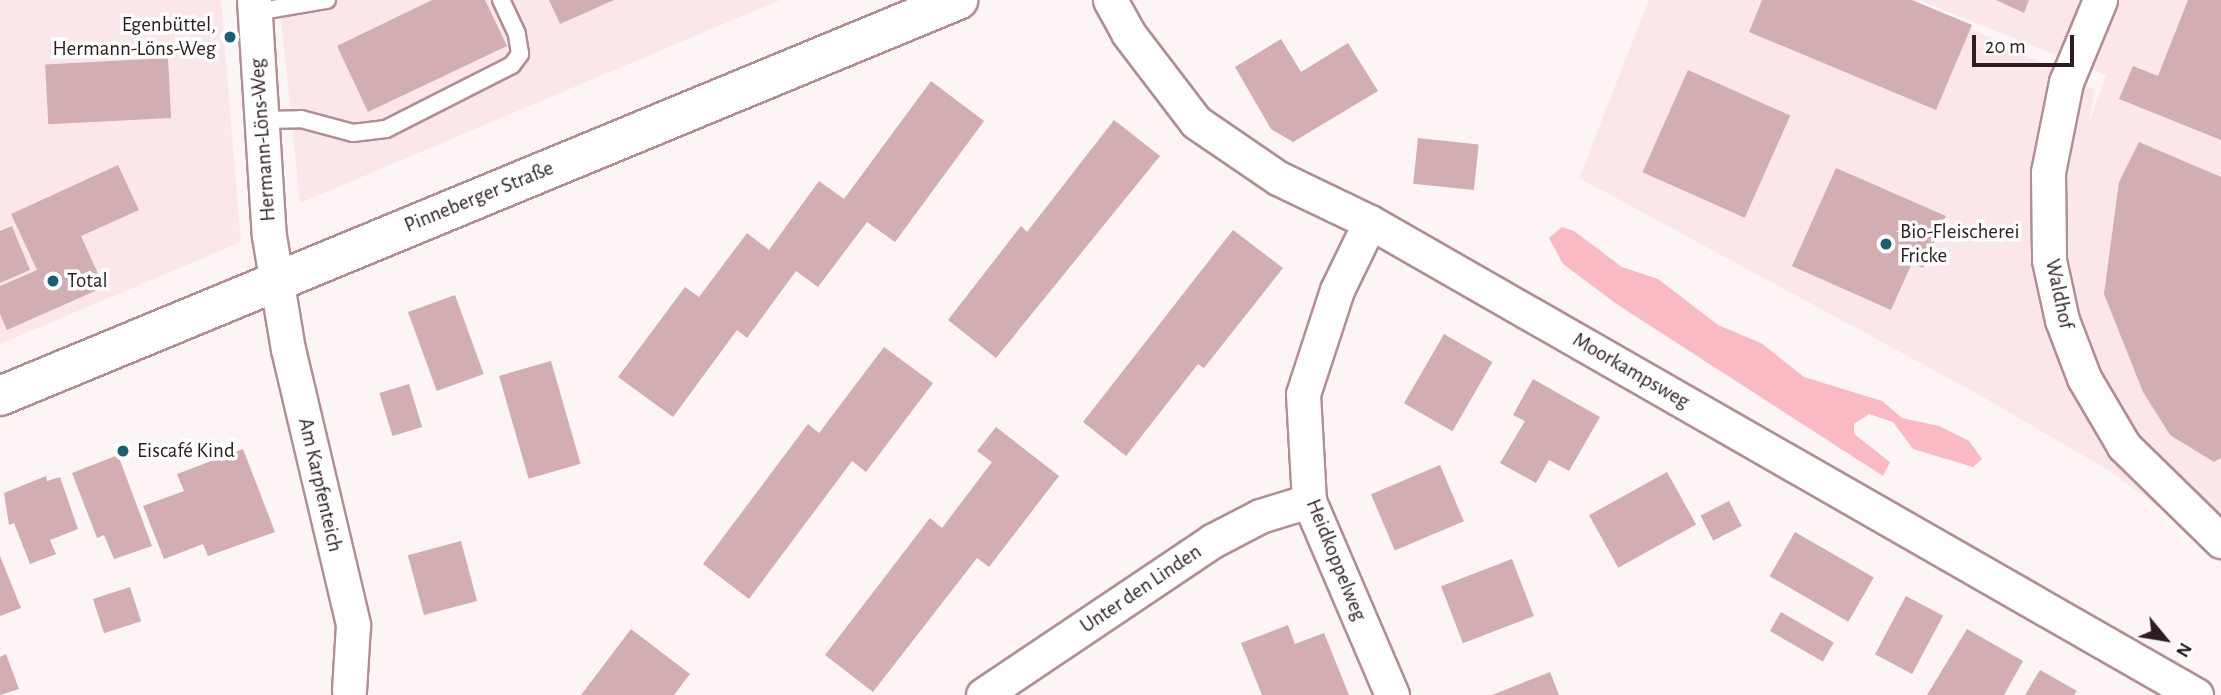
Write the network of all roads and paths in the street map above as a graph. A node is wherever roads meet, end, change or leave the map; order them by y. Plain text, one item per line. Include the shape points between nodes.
1 (327, 0) edge
2 (501, 0) edge
3 (958, 0) edge
4 (1110, 0) edge
5 (2100, 0) edge
6 (255, 6) edge
7 (262, 120) junction
8 (1370, 222) junction
9 (276, 280) junction
10 (0, 396) edge
11 (1309, 501) junction
12 (2218, 531) edge
13 (349, 691) dead end
14 (983, 695) edge
15 (1392, 695) edge
16 (2196, 695) edge

1 - 6 lane
2 - 7 lane via 517,34 520,54 512,65 386,129 353,133 301,119
3 - 9 main road, Pinneberger Straße
4 - 8 street, Moorkampsweg via 1128,33 1196,122 1278,178
5 - 12 street, Waldhof via 2066,82 2048,172 2049,260 2054,284 2084,379 2124,446
6 - 7 street, Hermann-Löns-Weg
7 - 9 street, Hermann-Löns-Weg
8 - 11 street, Heidkoppelweg via 1337,289 1303,394
8 - 16 street, Moorkampsweg
9 - 10 main road, Pinneberger Straße
9 - 13 street, Am Karpfenteich via 353,625
11 - 14 street, Unter den Linden via 1260,516 1212,541
11 - 15 street, Heidkoppelweg

